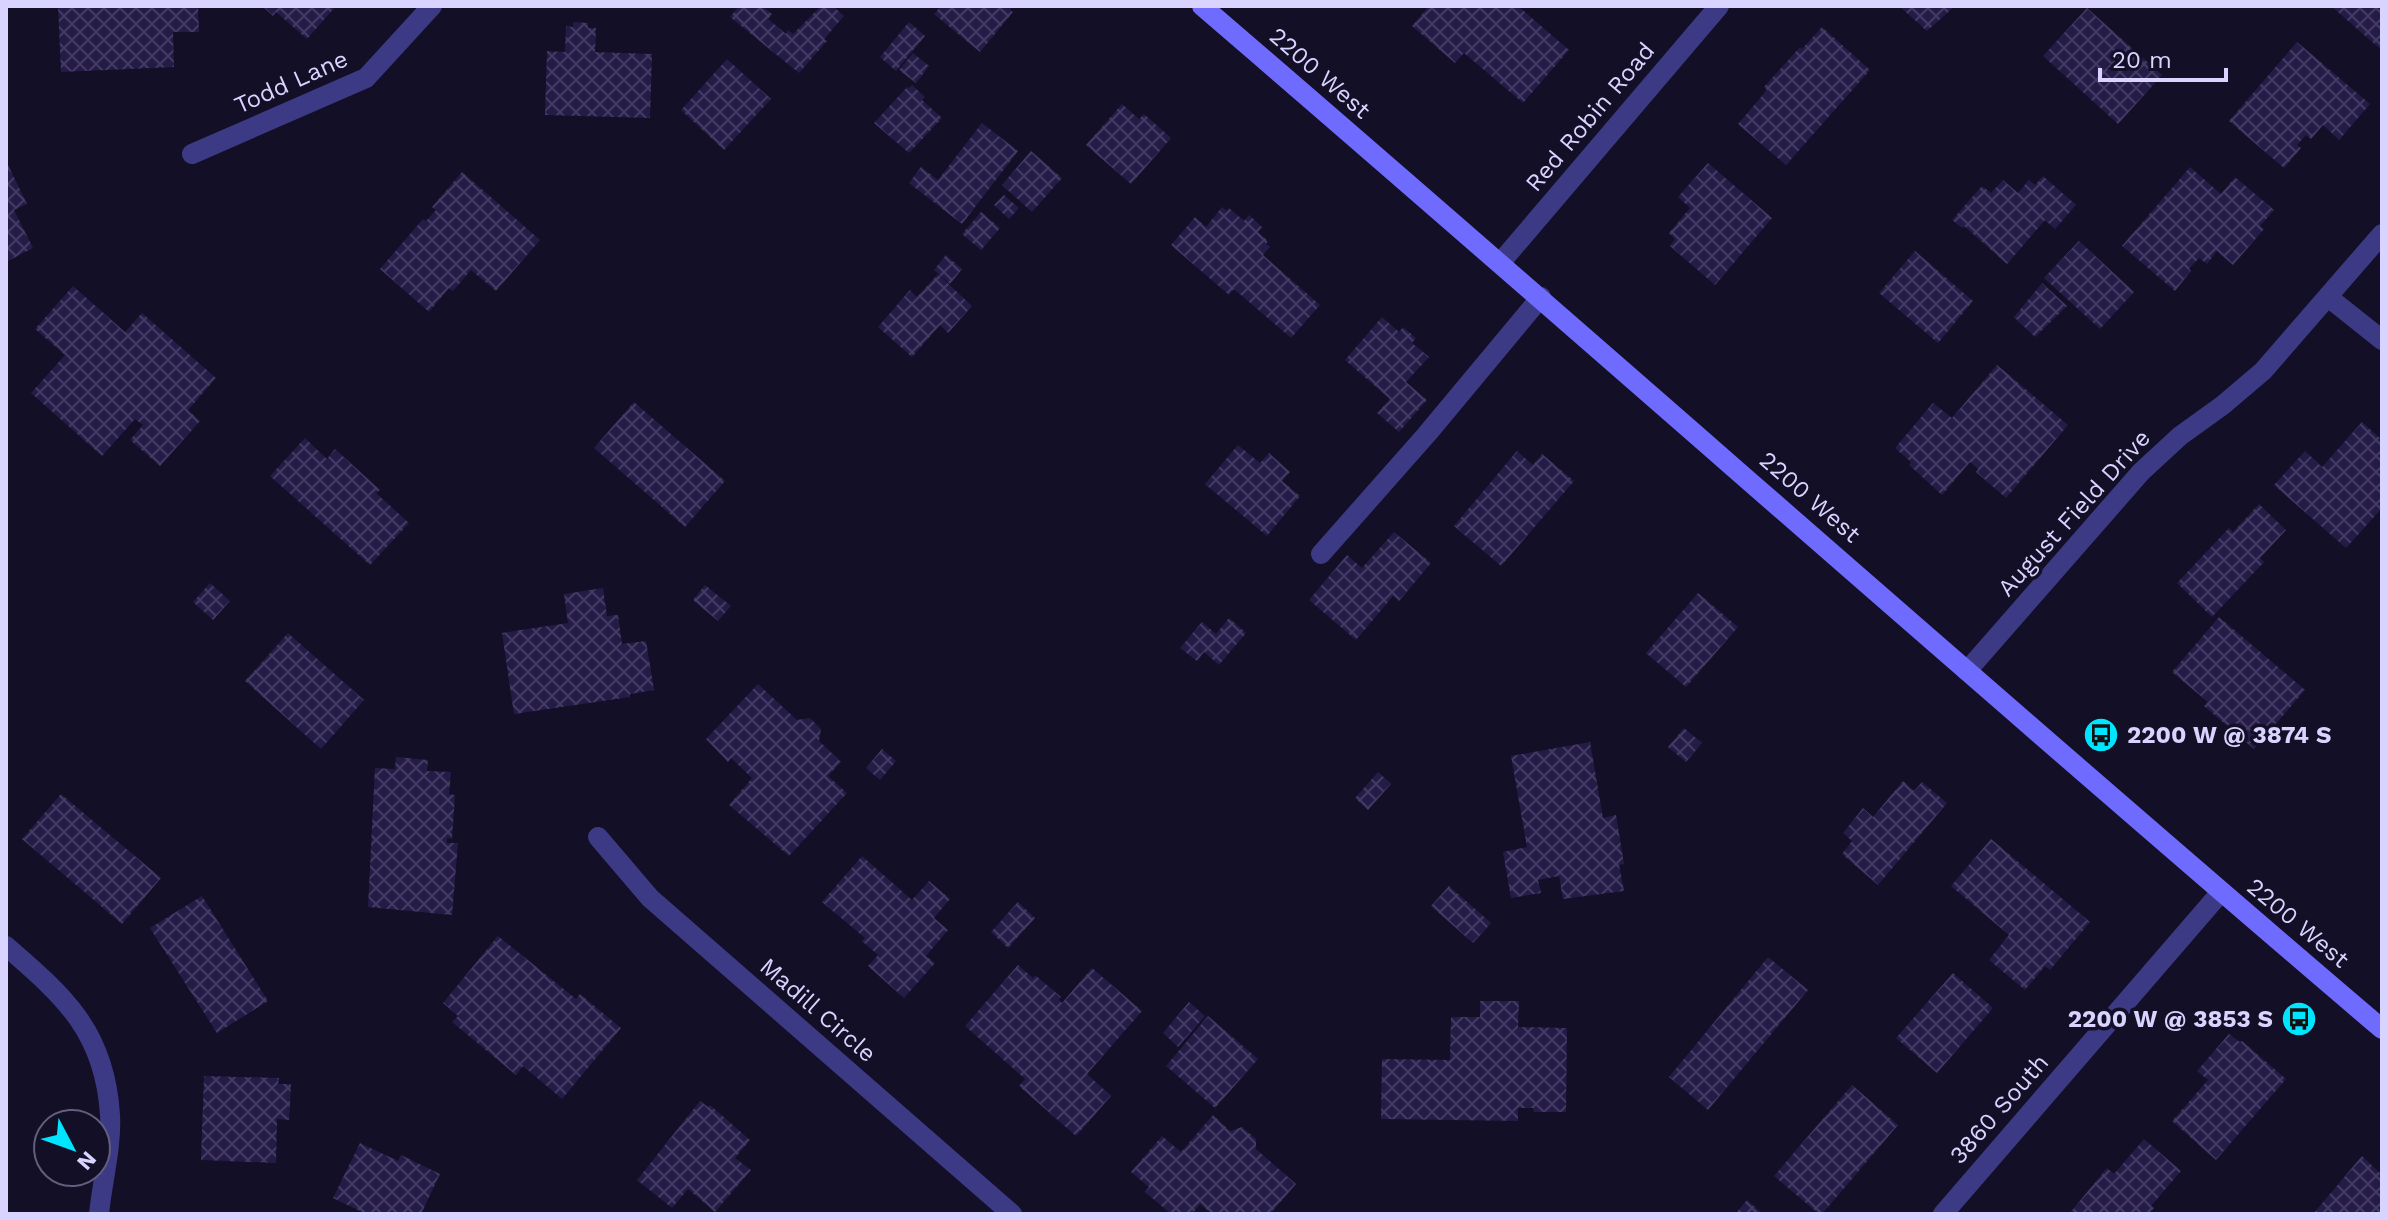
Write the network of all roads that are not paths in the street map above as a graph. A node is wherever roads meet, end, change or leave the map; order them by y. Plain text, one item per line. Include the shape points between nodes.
1 (432, 6) edge
2 (1202, 6) edge
3 (1719, 6) edge
4 (192, 154) dead end
5 (2382, 234) edge
6 (1501, 262) junction
7 (1541, 297) junction
8 (2328, 297) junction
9 (2382, 340) edge
10 (1321, 554) dead end
11 (1967, 671) junction
12 (598, 837) dead end
13 (2221, 892) junction
14 (6, 946) edge
15 (2382, 1029) edge
16 (99, 1214) edge
17 (1012, 1214) edge
18 (1943, 1214) edge

1 - 4 street, Todd Lane via 366,78
2 - 6 street, 2200 West
3 - 6 street, Red Robin Road
5 - 8 street, August Field Drive
6 - 7 street, 2200 West
7 - 10 street
7 - 11 street, 2200 West
8 - 9 street
8 - 11 street, August Field Drive via 2263,371 2141,472
11 - 13 street, 2200 West
12 - 17 street, Madill Circle via 650,898
13 - 15 street, 2200 West
13 - 18 street, 3860 South
14 - 16 street via 50,984 83,1023 103,1063 110,1117

